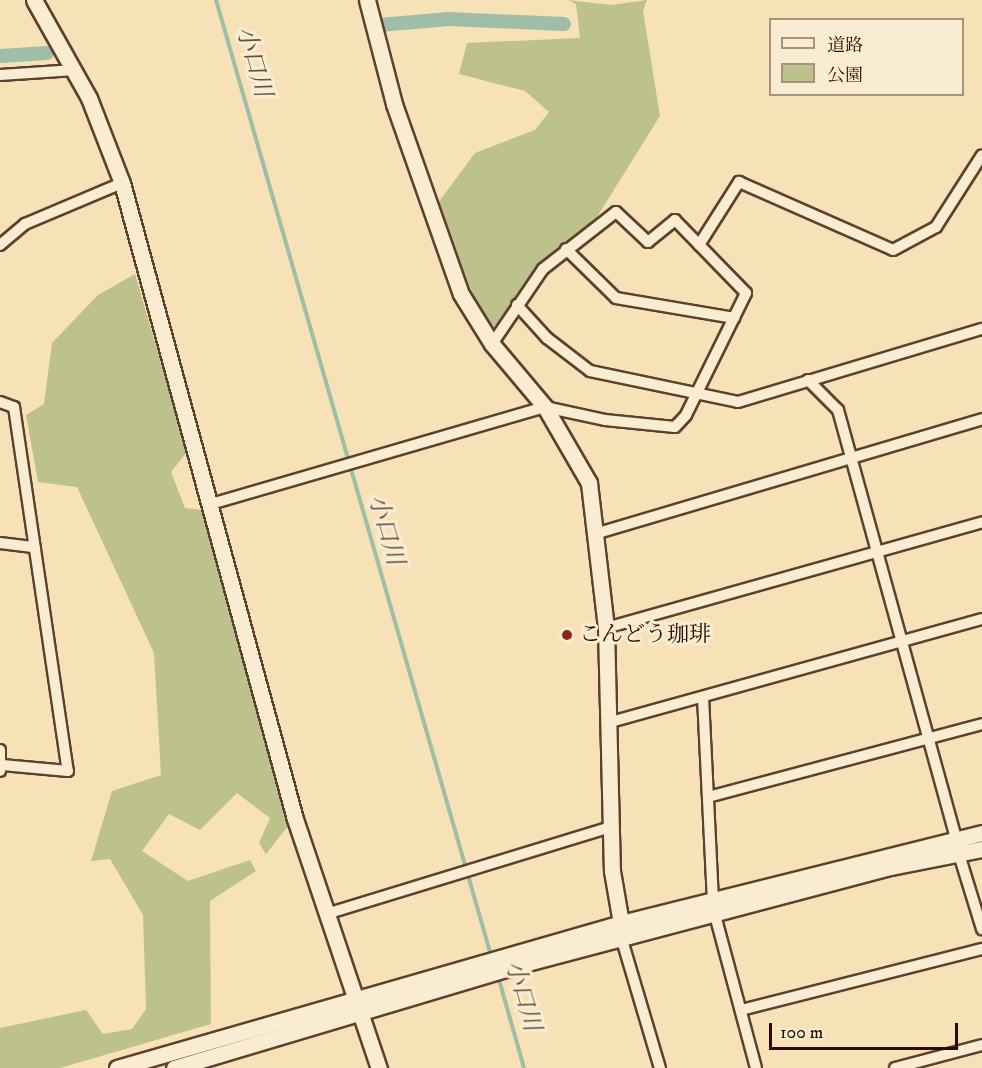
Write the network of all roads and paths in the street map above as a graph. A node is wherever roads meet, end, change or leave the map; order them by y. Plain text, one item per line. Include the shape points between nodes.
1 (34, 0) edge
2 (367, 0) edge
3 (75, 70) junction
4 (0, 75) edge
5 (982, 155) edge
6 (122, 183) junction
7 (0, 245) edge
8 (699, 246) junction
9 (566, 249) junction
10 (517, 305) junction
11 (734, 318) junction
12 (982, 329) edge
13 (492, 344) junction
14 (808, 380) junction
15 (694, 390) junction
16 (0, 402) edge
17 (545, 407) junction
18 (982, 419) edge
19 (849, 458) junction
20 (212, 504) junction
21 (982, 522) edge
22 (598, 533) junction
23 (0, 543) edge
24 (35, 548) junction
25 (875, 552) junction
26 (982, 619) edge
27 (606, 628) junction
28 (901, 641) junction
29 (703, 697) junction
30 (608, 723) junction
31 (982, 724) edge
32 (928, 735) junction
33 (0, 750) edge
34 (1, 768) edge
35 (708, 797) junction
36 (610, 827) junction
37 (982, 833) edge
38 (955, 836) junction
39 (982, 849) edge
40 (958, 851) junction
41 (714, 908) junction
42 (326, 914) junction
43 (621, 923) junction
44 (982, 929) edge
45 (622, 940) junction
46 (982, 949) edge
47 (511, 960) junction
48 (358, 1004) junction
49 (741, 1010) junction
50 (982, 1045) edge
51 (117, 1068) edge
52 (174, 1068) edge
53 (379, 1068) edge
54 (660, 1068) edge
55 (756, 1068) edge
56 (895, 1068) edge

1 - 3 street
2 - 13 street via 394,104 461,294
3 - 4 street
3 - 6 street
5 - 8 street via 936,227 893,250 739,182
6 - 7 street via 25,224
6 - 20 street
8 - 9 street via 675,220 648,242 616,212
8 - 11 street via 746,293
9 - 10 street via 543,269
9 - 11 street via 616,298
10 - 13 street
10 - 15 street via 547,338 590,371
11 - 15 street
12 - 14 street
13 - 17 street
14 - 15 street via 738,402
14 - 19 street via 838,410
15 - 17 street via 686,415 675,427 604,420
16 - 24 street via 14,407
17 - 20 street
17 - 22 street via 589,483
18 - 19 street
19 - 22 street
19 - 25 street
20 - 42 street via 295,819
21 - 25 street
22 - 27 street
23 - 24 street
24 - 34 street via 68,771
25 - 27 street
25 - 28 street
26 - 28 street
27 - 30 street
28 - 29 street
28 - 32 street
29 - 30 street
29 - 35 street
30 - 36 street
31 - 32 street
32 - 35 street
32 - 38 street
33 - 34 street
35 - 41 street
36 - 42 street
36 - 43 street
37 - 38 street
38 - 41 street
39 - 40 street
40 - 41 street
40 - 44 street
41 - 43 street
41 - 45 street
41 - 49 street
42 - 48 street
43 - 47 street
45 - 47 street
45 - 54 street
46 - 49 street
47 - 48 street
48 - 51 street
48 - 52 street
48 - 53 street
49 - 55 street
50 - 56 street

